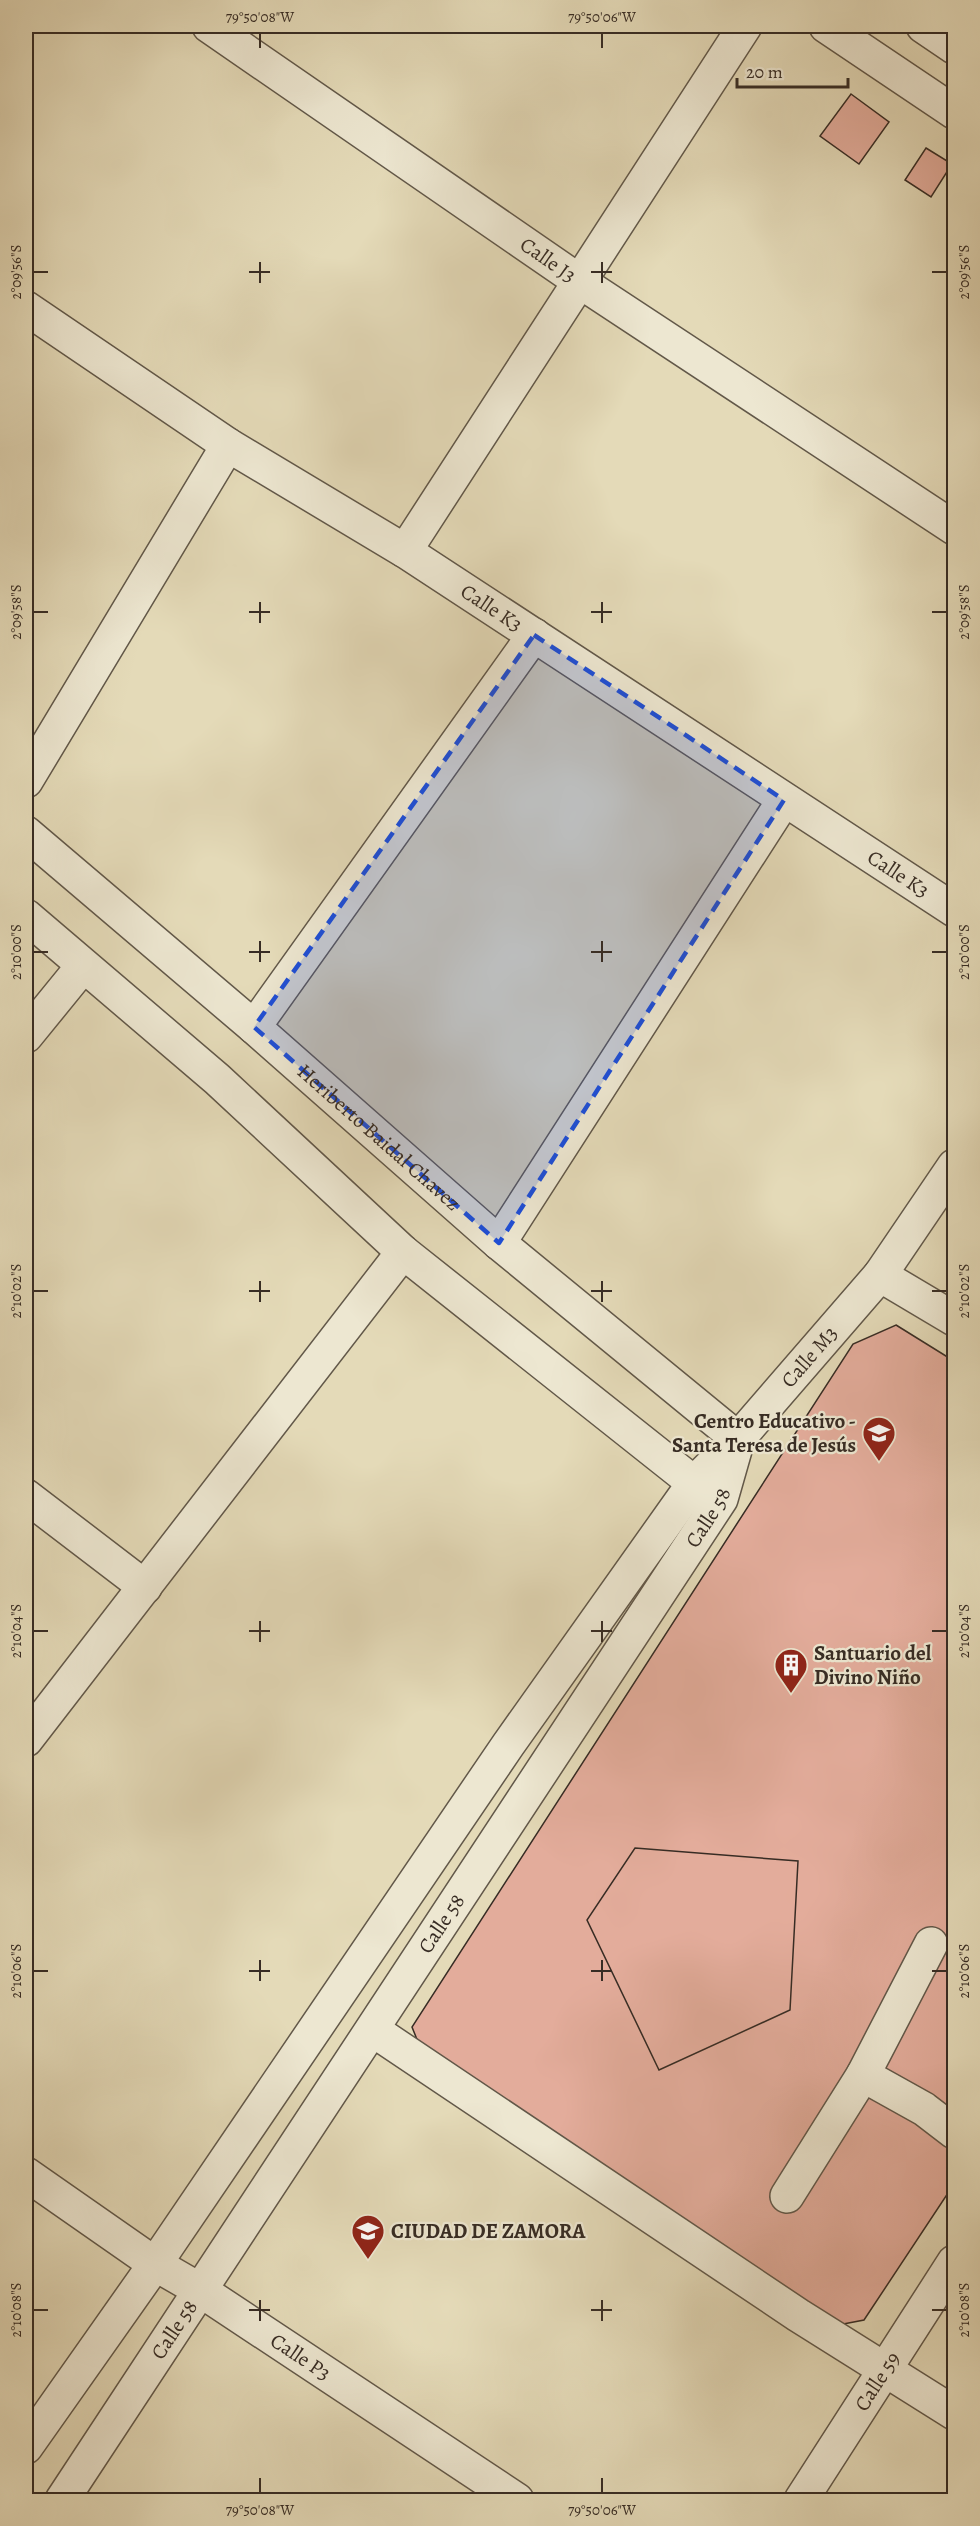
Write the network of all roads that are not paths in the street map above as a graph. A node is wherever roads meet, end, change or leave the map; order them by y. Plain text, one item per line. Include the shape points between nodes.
1 (209, 26) edge
2 (745, 26) edge
3 (826, 26) edge
4 (924, 26) edge
5 (954, 46) edge
6 (954, 112) edge
7 (579, 281) junction
8 (26, 308) edge
9 (228, 445) junction
10 (954, 528) edge
11 (405, 552) junction
12 (534, 635) junction
13 (26, 781) edge
14 (784, 800) junction
15 (26, 832) edge
16 (954, 910) edge
17 (26, 916) edge
18 (83, 966) junction
19 (254, 1027) junction
20 (26, 1036) edge
21 (954, 1166) edge
22 (499, 1243) junction
23 (404, 1252) junction
24 (880, 1275) junction
25 (954, 1319) edge
26 (738, 1439) junction
27 (708, 1491) junction
28 (26, 1496) edge
29 (145, 1587) junction
30 (26, 1740) edge
31 (931, 1944) dead end
32 (373, 2030) junction
33 (863, 2074) junction
34 (954, 2132) edge
35 (26, 2174) edge
36 (787, 2196) dead end
37 (954, 2262) edge
38 (155, 2264) junction
39 (201, 2290) junction
40 (886, 2370) junction
41 (954, 2413) edge
42 (26, 2447) edge
43 (62, 2500) edge
44 (517, 2500) edge
45 (801, 2500) edge

1 - 7 street, Calle J3
2 - 7 street
3 - 6 street
4 - 5 street
7 - 10 street, Calle J3
7 - 11 street
8 - 9 street, Calle K3
9 - 11 street, Calle K3
9 - 13 street
11 - 12 street, Calle K3
12 - 14 street, Calle K3
12 - 19 street
14 - 16 street, Calle K3
14 - 22 street
15 - 19 street, Heriberto Baidal Chavez
17 - 18 street
18 - 20 street
18 - 23 street via 217,1078
19 - 22 street, Heriberto Baidal Chavez
21 - 24 street, Calle M3
22 - 26 street, Heriberto Baidal Chavez
23 - 27 street
23 - 29 street
24 - 25 street
24 - 26 street, Calle M3
26 - 27 street, Calle 58
27 - 32 street, Calle 58
27 - 38 street, Calle 58 via 508,1745
28 - 29 street
29 - 30 street
31 - 33 street
32 - 39 street, Calle 58
32 - 40 street
33 - 34 street via 924,2109
33 - 36 street
35 - 38 street, Calle P3
37 - 40 street, Calle 59
38 - 39 street, Calle P3
38 - 42 street, Calle 58
39 - 43 street, Calle 58
39 - 44 street, Calle P3
40 - 41 street
40 - 45 street, Calle 59

